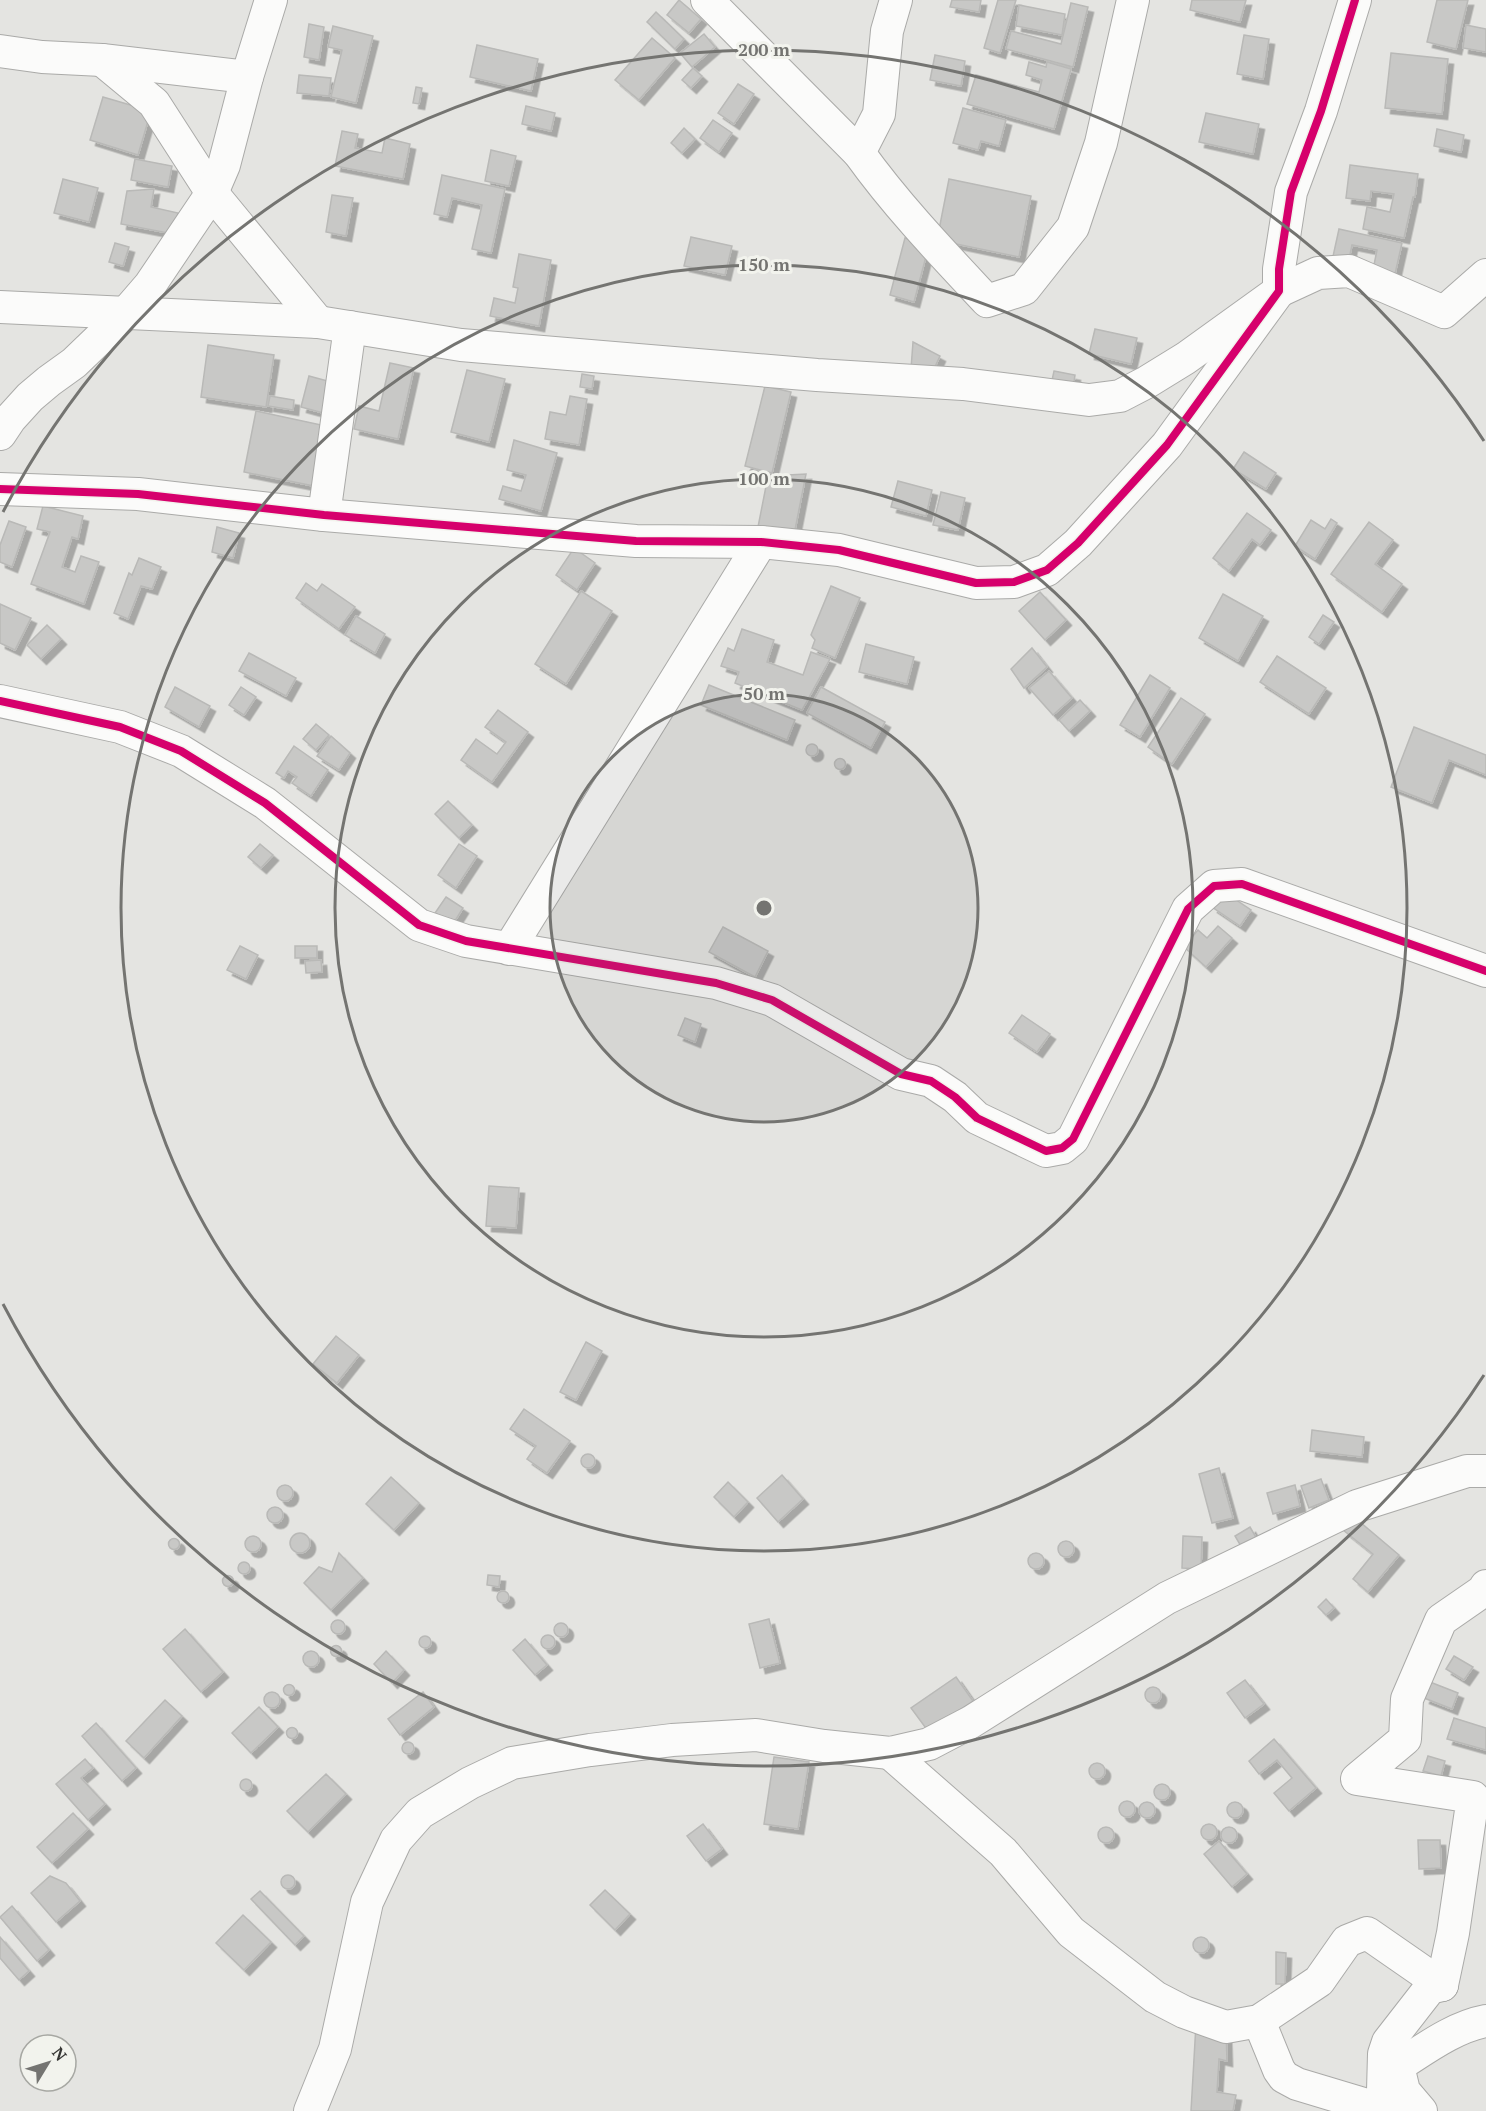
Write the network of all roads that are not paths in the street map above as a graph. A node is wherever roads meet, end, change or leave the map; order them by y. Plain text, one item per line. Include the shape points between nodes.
1 (271, 0) edge
2 (707, 0) edge
3 (896, 0) edge
4 (1133, 0) edge
5 (1356, 0) edge
6 (0, 51) edge
7 (42, 57) junction
8 (102, 60) junction
9 (0, 64) edge
10 (247, 77) junction
11 (859, 153) junction
12 (212, 193) junction
13 (1486, 275) edge
14 (1279, 291) junction
15 (0, 307) edge
16 (124, 314) junction
17 (318, 322) junction
18 (350, 327) junction
19 (0, 434) edge
20 (0, 489) edge
21 (324, 515) junction
22 (761, 542) junction
23 (0, 701) edge
24 (509, 949) junction
25 (1486, 971) edge
26 (1486, 1471) edge
27 (1486, 1586) edge
28 (890, 1753) junction
29 (1442, 1985) junction
30 (1259, 2021) junction
31 (1486, 2021) edge
32 (1298, 2098) edge
33 (1385, 2110) edge
34 (310, 2111) edge
35 (1421, 2111) edge

1 - 10 street
2 - 11 street
3 - 11 street via 887,31 879,114
4 - 11 street via 1101,143 1074,227 1024,289 987,301 906,212
5 - 14 street via 1291,192
6 - 7 street
7 - 8 street
7 - 9 street
8 - 10 street
8 - 12 street via 154,103
10 - 12 street via 224,165
12 - 16 street via 150,285
12 - 17 street
13 - 14 street via 1444,312 1349,271 1318,273
14 - 18 street via 1147,382 1120,396 1089,400 963,384 461,345
14 - 22 street via 1167,445 1078,543 1047,570 1014,582 976,583 839,550
15 - 16 street
16 - 17 street
16 - 19 street via 74,363 30,397
17 - 18 street
18 - 21 street
20 - 21 street via 138,494
21 - 22 street via 636,541
22 - 24 street
23 - 24 street via 120,728 181,751 264,803 420,925 466,941
24 - 25 street via 716,983 772,1000 901,1074 931,1081 956,1097 977,1118 1046,1150 1062,1148 1073,1138 1188,909 1214,886 1242,884
26 - 28 street via 1467,1471 1357,1506 1167,1598 971,1722 929,1743
27 - 29 street via 1441,1620 1407,1699 1405,1739 1357,1779 1473,1797
28 - 30 street via 1003,1852 1071,1932 1155,1997 1226,2027
28 - 34 street via 756,1735 602,1748 512,1763 430,1807 396,1840 367,1902 335,2049
29 - 30 street via 1367,1933 1347,1941 1319,1981
29 - 33 street via 1430,1988 1388,2042 1384,2054
30 - 32 street via 1279,2070
31 - 35 street via 1434,2043 1398,2066 1404,2091
32 - 33 street

